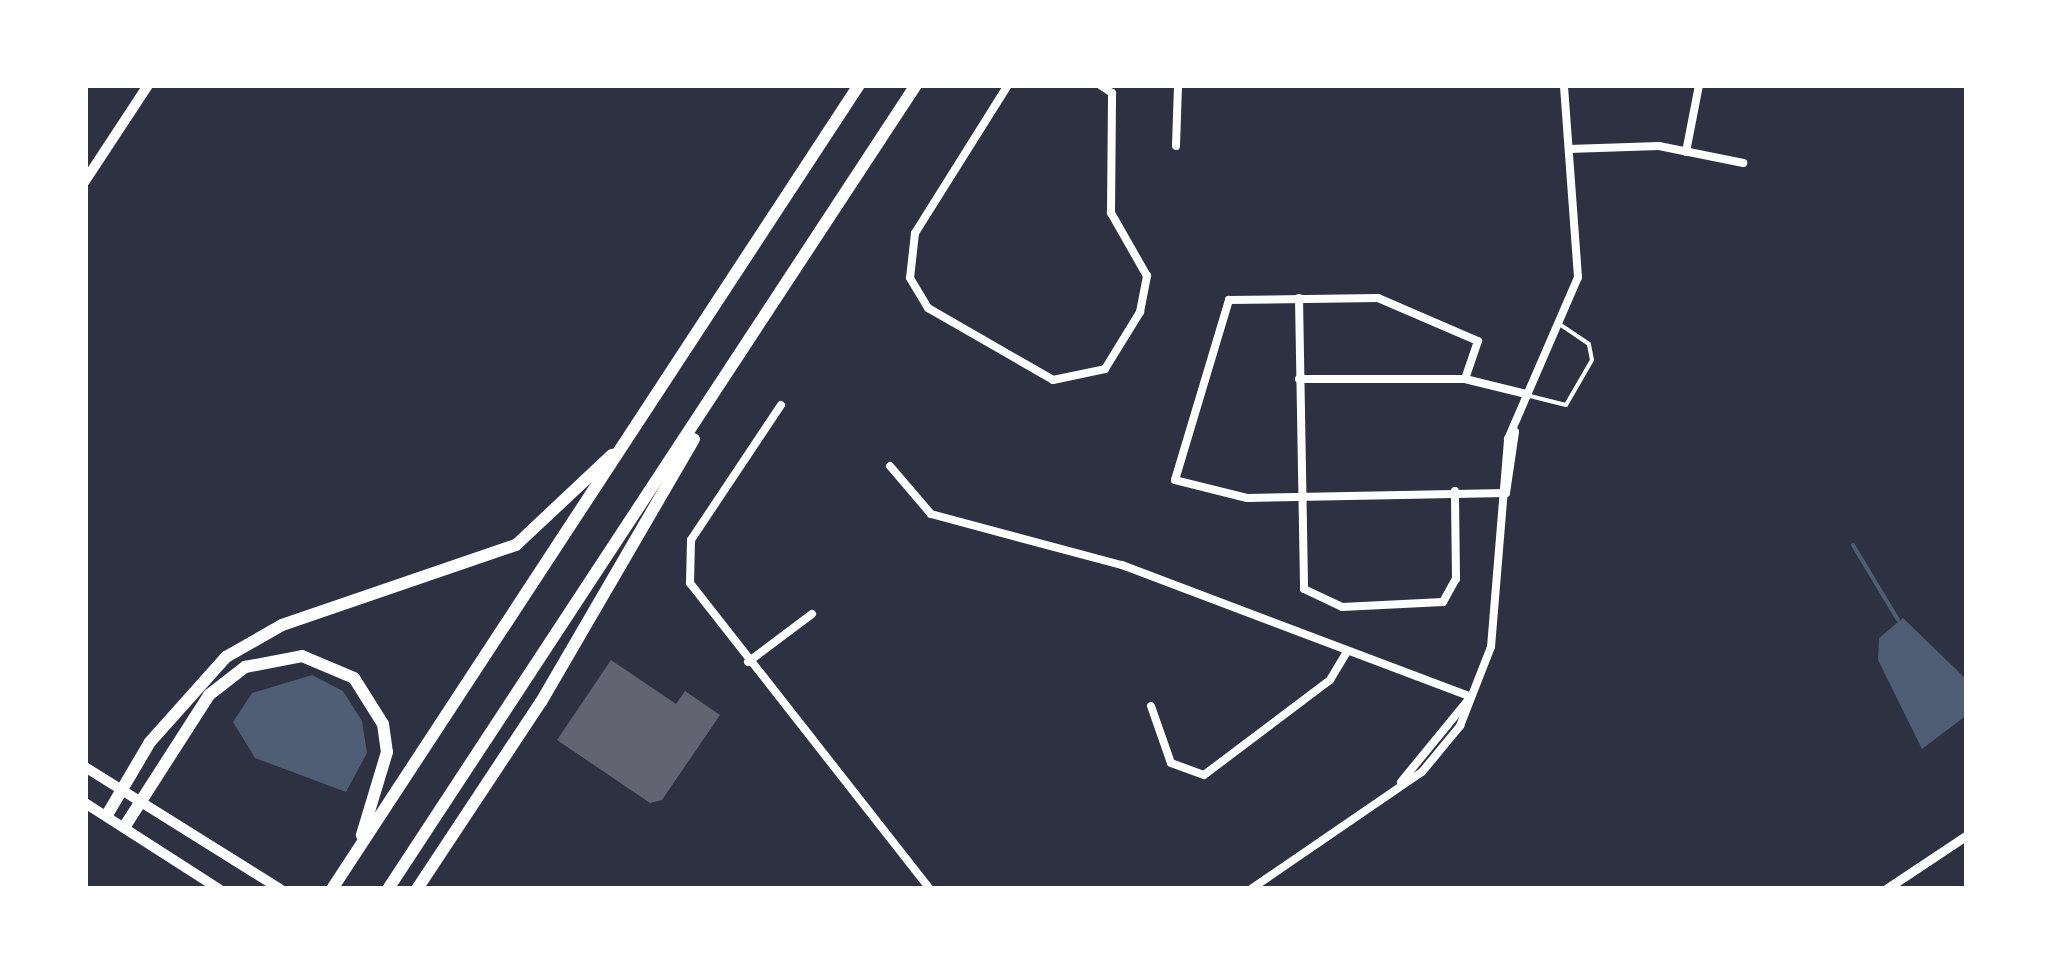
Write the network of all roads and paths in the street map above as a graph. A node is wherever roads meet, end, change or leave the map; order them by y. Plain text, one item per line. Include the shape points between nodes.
1 (148, 85) edge
2 (859, 85) edge
3 (916, 85) edge
4 (1008, 85) edge
5 (1100, 85) edge
6 (1178, 85) edge
7 (1564, 85) edge
8 (1699, 85) edge
9 (1115, 89) edge
10 (1176, 146) dead end
11 (1569, 150) junction
12 (1686, 152) junction
13 (1743, 164) dead end
14 (85, 180) edge
15 (1298, 298) junction
16 (1559, 324) junction
17 (741, 353) junction
18 (1300, 380) junction
19 (1465, 380) junction
20 (1526, 394) junction
21 (782, 404) dead end
22 (634, 432) junction
23 (890, 466) dead end
24 (1455, 491) junction
25 (1506, 493) junction
26 (1300, 498) junction
27 (812, 614) dead end
28 (1346, 653) junction
29 (748, 662) junction
30 (1471, 697) junction
31 (1151, 706) dead end
32 (85, 767) edge
33 (124, 787) junction
34 (142, 798) junction
35 (85, 803) edge
36 (107, 814) junction
37 (125, 826) junction
38 (1967, 835) edge
39 (356, 852) junction
40 (219, 889) edge
41 (280, 889) edge
42 (332, 889) edge
43 (388, 889) edge
44 (418, 889) edge
45 (930, 889) edge
46 (1251, 889) edge
47 (1887, 889) edge

1 - 14 main road
2 - 22 highway
3 - 17 highway
4 - 9 street via 915,233 910,278 928,308 1054,380 1105,369 1140,312 1146,276 1111,213
5 - 9 street
6 - 10 street
7 - 11 street
8 - 12 street
11 - 12 street
11 - 16 street via 1578,277
12 - 13 street
15 - 18 street
15 - 19 street via 1378,298 1478,341
15 - 26 street via 1240,298 1223,307 1175,480 1225,496
16 - 20 street
16 - 20 lane via 1593,352 1575,398 1552,405
17 - 43 highway
17 - 44 highway via 541,702
18 - 19 street
18 - 26 street
19 - 20 street
20 - 25 street
21 - 29 street via 687,560 690,583
22 - 33 highway via 516,545 282,625 226,657 186,695
22 - 39 highway
23 - 28 street via 931,514 1122,565
24 - 25 street
24 - 26 street
24 - 26 street via 1456,580 1431,608 1342,608 1313,598 1300,578
25 - 30 street via 1491,646
27 - 29 street
28 - 30 street
28 - 31 street via 1330,680 1204,775 1170,763
29 - 45 street
30 - 46 street via 1460,726 1422,772
32 - 33 main road
33 - 34 main road
33 - 36 highway
34 - 37 highway
34 - 39 highway via 209,696 245,667 302,656 354,678 383,724 380,782
34 - 41 main road
35 - 36 main road
36 - 37 main road
37 - 40 main road
38 - 47 street
39 - 42 highway

